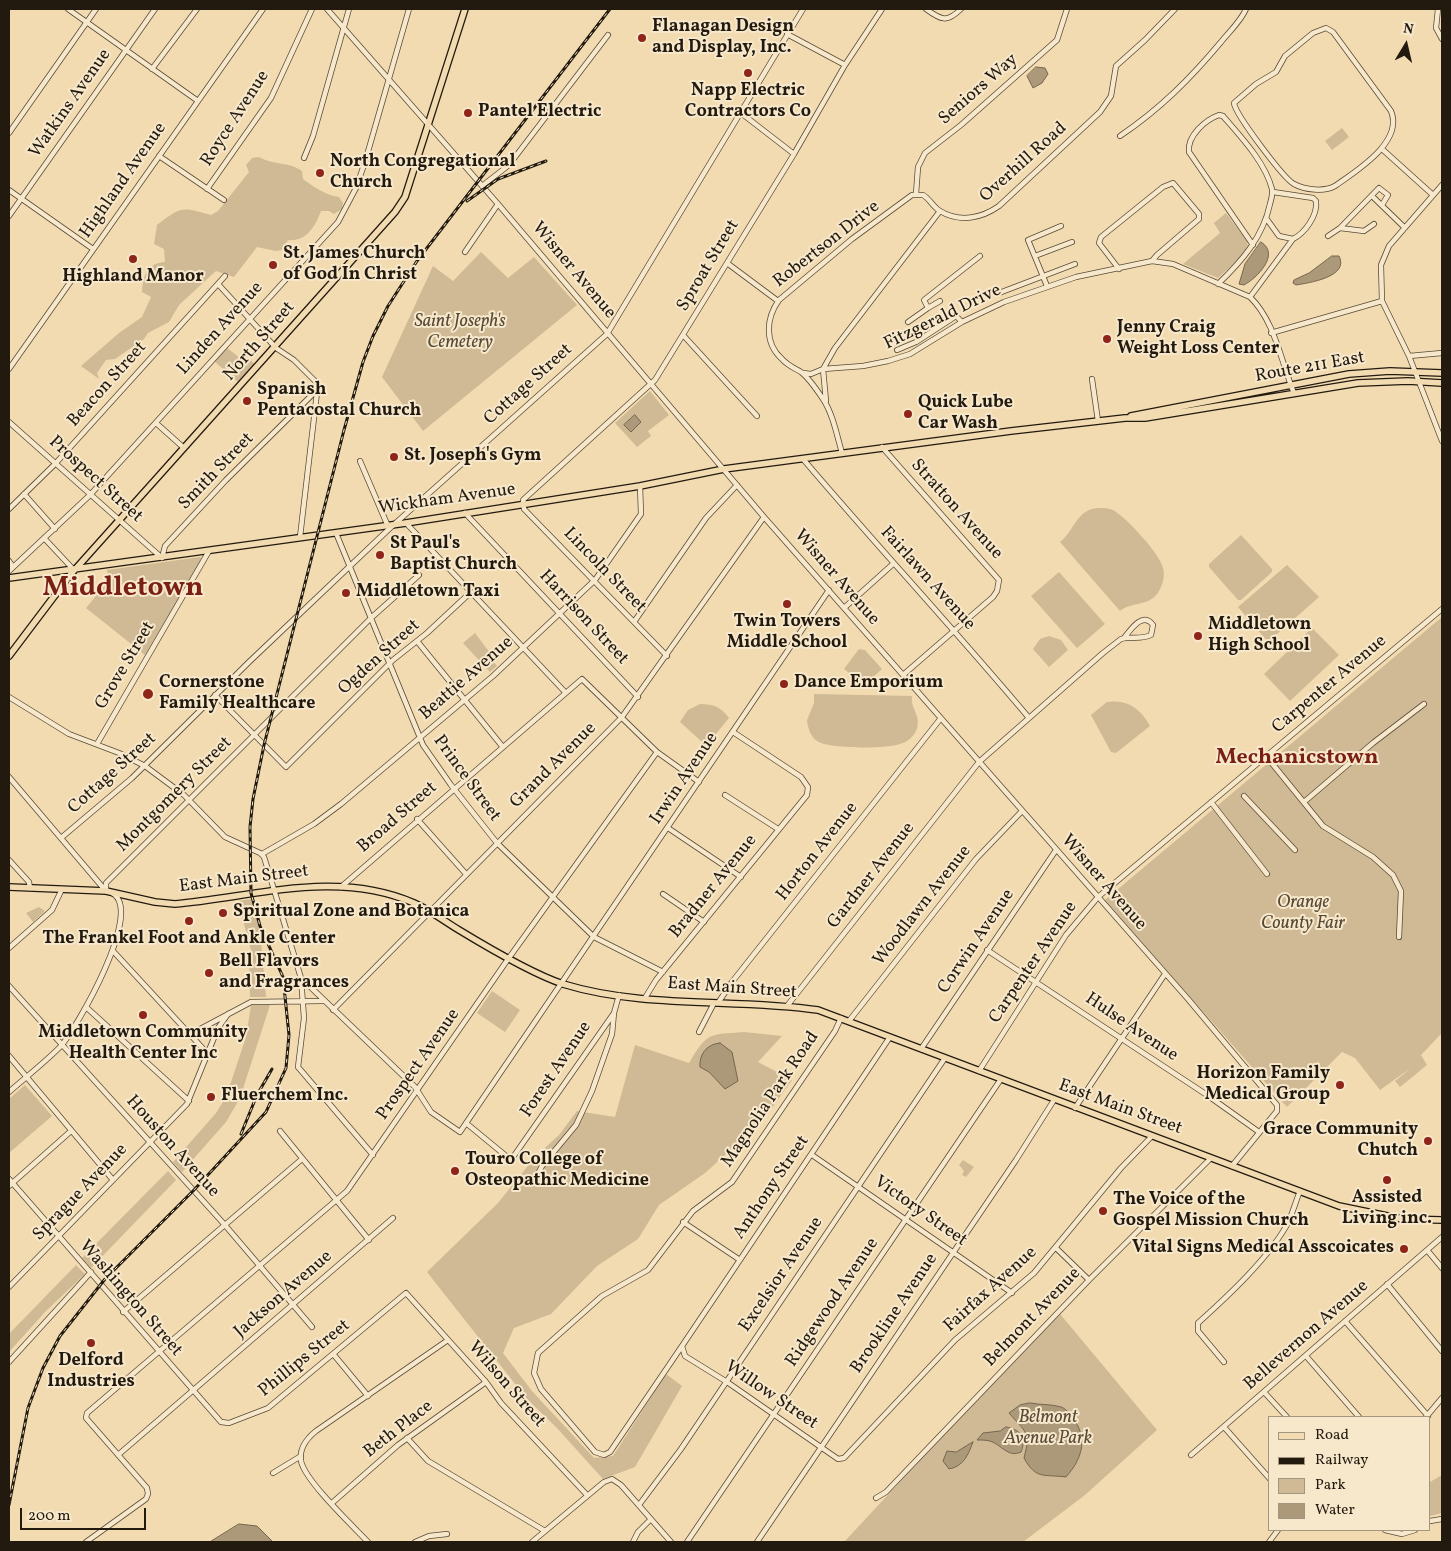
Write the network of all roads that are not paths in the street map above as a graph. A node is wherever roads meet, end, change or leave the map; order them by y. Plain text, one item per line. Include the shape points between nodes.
1 (68, 9) edge
2 (96, 9) edge
3 (155, 9) edge
4 (197, 9) edge
5 (263, 9) edge
6 (312, 9) edge
7 (326, 9) edge
8 (349, 9) edge
9 (409, 9) edge
10 (466, 9) edge
11 (803, 9) edge
12 (882, 9) edge
13 (926, 9) edge
14 (961, 9) edge
15 (1067, 9) edge
16 (1175, 9) edge
17 (1246, 9) edge
18 (1438, 9) edge
19 (87, 22) junction
20 (343, 28) junction
21 (787, 34) junction
22 (608, 35) dead end
23 (1442, 39) edge
24 (126, 50) junction
25 (845, 65) junction
26 (152, 69) junction
27 (389, 81) junction
28 (198, 101) junction
29 (741, 113) junction
30 (429, 124) junction
31 (9, 133) edge
32 (1120, 136) dead end
33 (1382, 149) junction
34 (794, 154) junction
35 (159, 156) junction
36 (304, 158) dead end
37 (1442, 185) edge
38 (482, 186) junction
39 (207, 189) junction
40 (9, 190) edge
41 (1273, 192) junction
42 (916, 194) junction
43 (1433, 195) junction
44 (1372, 196) junction
45 (21, 199) junction
46 (224, 200) dead end
47 (498, 204) junction
48 (1382, 205) junction
49 (940, 211) junction
50 (9, 216) edge
51 (1266, 218) junction
52 (1374, 224) dead end
53 (1062, 226) dead end
54 (1404, 227) junction
55 (1340, 228) junction
56 (1328, 236) dead end
57 (1293, 239) junction
58 (1072, 242) dead end
59 (1253, 245) junction
60 (93, 249) junction
61 (465, 252) dead end
62 (980, 256) dead end
63 (1035, 256) junction
64 (1152, 261) junction
65 (727, 263) junction
66 (1075, 264) dead end
67 (1119, 269) junction
68 (225, 276) dead end
69 (1044, 276) junction
70 (218, 284) junction
71 (1218, 284) junction
72 (1047, 286) junction
73 (999, 293) dead end
74 (1250, 297) junction
75 (778, 301) junction
76 (940, 301) dead end
77 (1382, 301) junction
78 (928, 308) junction
79 (250, 317) junction
80 (908, 322) dead end
81 (962, 322) junction
82 (1272, 333) junction
83 (607, 334) junction
84 (683, 334) junction
85 (276, 348) junction
86 (897, 350) dead end
87 (1442, 354) edge
88 (1410, 356) junction
89 (9, 369) edge
90 (823, 370) junction
91 (1416, 371) junction
92 (801, 373) junction
93 (1442, 373) edge
94 (1092, 379) dead end
95 (1420, 381) junction
96 (1442, 383) edge
97 (651, 384) junction
98 (1290, 385) junction
99 (319, 388) junction
100 (1294, 393) junction
101 (826, 404) junction
102 (757, 416) dead end
103 (1124, 418) junction
104 (1098, 421) junction
105 (9, 422) edge
106 (156, 423) junction
107 (1442, 441) edge
108 (889, 446) joint
109 (184, 448) junction
110 (882, 448) junction
111 (842, 453) junction
112 (803, 459) junction
113 (360, 461) dead end
114 (55, 464) junction
115 (724, 469) junction
116 (737, 485) junction
117 (640, 486) junction
118 (24, 494) junction
119 (90, 495) junction
120 (523, 505) junction
121 (9, 509) edge
122 (465, 513) junction
123 (764, 518) junction
124 (119, 520) junction
125 (406, 523) junction
126 (387, 524) junction
127 (396, 524) junction
128 (54, 529) junction
129 (336, 533) junction
130 (300, 537) junction
131 (44, 538) junction
132 (210, 551) junction
133 (162, 558) junction
134 (9, 561) edge
135 (893, 564) junction
136 (13, 567) junction
137 (350, 567) junction
138 (75, 568) junction
139 (9, 571) edge
140 (419, 575) dead end
141 (9, 578) edge
142 (596, 580) junction
143 (829, 590) junction
144 (471, 592) junction
145 (844, 608) junction
146 (1442, 609) edge
147 (560, 613) junction
148 (371, 618) junction
149 (634, 622) junction
150 (954, 629) junction
151 (1124, 638) junction
152 (417, 642) junction
153 (524, 648) junction
154 (9, 656) edge
155 (667, 656) junction
156 (390, 664) junction
157 (903, 675) junction
158 (565, 692) junction
159 (215, 695) junction
160 (9, 697) edge
161 (638, 697) junction
162 (464, 700) junction
163 (1424, 704) dead end
164 (622, 717) junction
165 (940, 718) junction
166 (1029, 718) junction
167 (733, 732) junction
168 (254, 734) junction
169 (420, 738) junction
170 (97, 744) junction
171 (502, 746) junction
172 (657, 752) junction
173 (1266, 756) junction
174 (979, 762) junction
175 (145, 766) junction
176 (9, 777) edge
177 (699, 782) junction
178 (454, 789) junction
179 (725, 795) dead end
180 (1244, 796) dead end
181 (189, 800) junction
182 (1211, 802) junction
183 (1304, 802) junction
184 (1022, 811) junction
185 (417, 819) junction
186 (668, 828) junction
187 (778, 829) junction
188 (61, 838) junction
189 (497, 844) junction
190 (1056, 850) junction
191 (1296, 850) dead end
192 (262, 854) junction
193 (9, 860) edge
194 (466, 874) junction
195 (1268, 874) dead end
196 (741, 877) junction
197 (9, 887) edge
198 (341, 887) junction
199 (30, 888) junction
200 (62, 889) junction
201 (106, 890) junction
202 (274, 890) junction
203 (663, 894) dead end
204 (1098, 897) junction
205 (553, 898) junction
206 (430, 911) junction
207 (704, 922) junction
208 (594, 937) junction
209 (1399, 937) dead end
210 (9, 948) edge
211 (987, 950) junction
212 (113, 951) junction
213 (510, 958) junction
214 (662, 972) junction
215 (1165, 974) junction
216 (301, 978) junction
217 (1036, 981) junction
218 (562, 983) junction
219 (9, 986) edge
220 (619, 995) junction
221 (645, 998) junction
222 (303, 1000) junction
223 (323, 1001) junction
224 (716, 1003) junction
225 (787, 1006) junction
226 (86, 1007) junction
227 (333, 1010) junction
228 (614, 1013) junction
229 (228, 1014) junction
230 (841, 1018) junction
231 (849, 1021) junction
232 (699, 1032) dead end
233 (189, 1035) junction
234 (890, 1037) junction
235 (1121, 1038) junction
236 (61, 1046) junction
237 (921, 1049) junction
238 (208, 1054) junction
239 (9, 1056) edge
240 (945, 1058) junction
241 (979, 1071) junction
242 (25, 1078) junction
243 (1000, 1079) junction
244 (417, 1091) junction
245 (9, 1092) edge
246 (1054, 1100) junction
247 (189, 1101) junction
248 (1076, 1108) junction
249 (466, 1123) junction
250 (71, 1131) junction
251 (280, 1131) dead end
252 (1258, 1132) junction
253 (1152, 1136) junction
254 (149, 1143) junction
255 (373, 1155) junction
256 (812, 1155) junction
257 (1211, 1158) junction
258 (302, 1159) junction
259 (1232, 1166) junction
260 (113, 1180) junction
261 (535, 1180) dead end
262 (10, 1183) edge
263 (858, 1187) junction
264 (1300, 1192) junction
265 (336, 1201) junction
266 (392, 1218) dead end
267 (906, 1220) junction
268 (1442, 1220) edge
269 (683, 1222) junction
270 (224, 1224) junction
271 (58, 1237) junction
272 (1442, 1237) edge
273 (369, 1240) junction
274 (1056, 1248) junction
275 (1427, 1250) junction
276 (953, 1252) junction
277 (740, 1260) junction
278 (258, 1266) junction
279 (1442, 1268) edge
280 (91, 1272) junction
281 (1089, 1280) junction
282 (1387, 1284) junction
283 (9, 1287) edge
284 (406, 1292) joint
285 (1012, 1293) junction
286 (292, 1306) junction
287 (123, 1312) junction
288 (1345, 1321) junction
289 (312, 1327) dead end
290 (448, 1340) junction
291 (682, 1346) junction
292 (1442, 1351) edge
293 (158, 1352) junction
294 (334, 1355) junction
295 (1306, 1356) junction
296 (9, 1362) edge
297 (1224, 1362) dead end
298 (486, 1382) junction
299 (727, 1382) junction
300 (192, 1391) junction
301 (1264, 1392) junction
302 (368, 1396) junction
303 (1442, 1398) edge
304 (774, 1414) junction
305 (1286, 1416) edge
306 (1358, 1416) edge
307 (1426, 1416) edge
308 (1428, 1416) edge
309 (1224, 1427) junction
310 (408, 1438) junction
311 (822, 1448) junction
312 (118, 1455) junction
313 (1191, 1455) dead end
314 (301, 1456) junction
315 (841, 1459) joint
316 (273, 1473) dead end
317 (1268, 1477) edge
318 (587, 1495) junction
319 (876, 1498) dead end
320 (332, 1503) junction
321 (639, 1505) junction
322 (650, 1520) junction
323 (545, 1531) junction
324 (1277, 1531) edge
325 (1389, 1531) edge
326 (1412, 1531) edge
327 (447, 1534) dead end
328 (86, 1542) edge
329 (368, 1542) edge
330 (415, 1542) edge
331 (532, 1542) edge
332 (633, 1542) edge
333 (671, 1542) edge
334 (687, 1542) edge
335 (757, 1542) edge
336 (1269, 1542) edge

1 - 19 street
2 - 19 street
3 - 24 street, Watkins Avenue
4 - 26 street
5 - 28 street, Highland Avenue
6 - 39 street, Royce Avenue via 271,98
7 - 20 street, Wisner Avenue
8 - 20 street
9 - 27 street, Linden Avenue
10 - 30 main road, North Street
11 - 21 street, Cottage Street
12 - 25 street, Sproat Street
13 - 14 street via 936,16 948,18
15 - 42 street, Seniors Way via 1057,40 925,153 918,167
16 - 49 street, Overhill Road via 1116,66 1111,96 1100,112 999,206 986,215 971,218
17 - 32 street via 1183,85 1153,113
18 - 23 street via 1436,28
19 - 24 street
19 - 31 street
20 - 27 street, Wisner Avenue
20 - 36 street
21 - 25 street
21 - 29 street, Cottage Street
22 - 38 street via 509,164
24 - 26 street
24 - 45 street, Watkins Avenue
25 - 34 street, Sproat Street
26 - 28 street
27 - 30 street, Wisner Avenue
27 - 79 street, Linden Avenue via 365,162 338,222
28 - 35 street, Highland Avenue
29 - 34 street
29 - 83 street, Cottage Street
30 - 38 street, Wisner Avenue
30 - 85 main road, North Street via 400,206
33 - 33 street via 1393,124 1391,111 1326,28 1313,33 1286,56 1276,72 1235,101 1235,109 1244,123 1288,180 1299,186 1329,189
33 - 43 street
34 - 65 street, Sproat Street
35 - 39 street
35 - 60 street, Highland Avenue
37 - 43 street
38 - 47 street, Wisner Avenue
39 - 46 street
40 - 45 street
41 - 51 street
41 - 57 street via 1316,200 1314,214 1300,235
41 - 59 street via 1267,173 1223,116 1216,116 1200,128 1190,141 1189,152
42 - 49 street via 928,198
42 - 75 street, Robertson Drive via 852,239
43 - 54 street
44 - 48 street
44 - 48 street via 1379,188 1387,193
44 - 55 street
45 - 50 street, Watkins Avenue
45 - 60 street
47 - 61 street
47 - 83 street, Wisner Avenue
48 - 54 street
49 - 90 street via 835,348
51 - 57 street via 1278,236
51 - 59 street
52 - 55 street via 1364,231
53 - 63 street via 1028,240
54 - 77 street via 1383,257
55 - 56 street
57 - 74 street
58 - 63 street
59 - 71 street
60 - 89 street, Highland Avenue
62 - 78 street via 924,300
63 - 69 street
64 - 67 street, Fitzgerald Drive
64 - 67 street via 1199,219 1173,183 1163,187 1101,237 1100,243
64 - 71 street, Fitzgerald Drive via 1173,264
65 - 75 street
65 - 84 street, Sproat Street
66 - 69 street
67 - 72 street, Fitzgerald Drive
68 - 70 street, Beacon Street
69 - 72 street
69 - 73 street
70 - 79 street
70 - 114 street, Beacon Street
71 - 74 street, Fitzgerald Drive
72 - 81 street, Fitzgerald Drive
74 - 82 street, Fitzgerald Drive via 1263,311
75 - 92 street, Robertson Drive via 770,320 771,342 780,358
76 - 78 street
77 - 82 street
77 - 88 street
78 - 80 street
79 - 85 street
79 - 106 street, Linden Avenue
81 - 86 street via 956,316 916,342
81 - 90 street, Fitzgerald Drive via 923,347 888,361
82 - 98 street, Fitzgerald Drive
83 - 97 street, Wisner Avenue
83 - 127 street, Cottage Street
84 - 97 street, Sproat Street
84 - 102 street
85 - 99 street via 316,380
85 - 109 main road, North Street
87 - 88 street
88 - 91 street
90 - 92 street, Fitzgerald Drive
90 - 101 street
91 - 93 main road, Route 211 East
91 - 95 street
91 - 98 main road, Route 211 East via 1361,373
92 - 101 street, Robertson Drive
94 - 104 street
95 - 96 main road, Route 211 East
95 - 100 main road, Route 211 East via 1358,383
95 - 107 street
97 - 115 street, Wisner Avenue
97 - 120 street, Sproat Street via 522,500
98 - 100 street, Fitzgerald Drive
98 - 103 main road, Route 211 East
99 - 130 street
99 - 133 street, Smith Street via 165,546
100 - 103 main road, Route 211 East via 1176,414
101 - 111 street, Robertson Drive
103 - 104 main road, Route 211 East
104 - 108 main road, Route 211 East
105 - 114 street, Prospect Street
106 - 109 street
106 - 119 street, Linden Avenue
108 - 110 main road, Wickham Avenue
109 - 124 main road, North Street
110 - 111 main road, Wickham Avenue
110 - 150 street, Stratton Avenue via 999,580 995,595
111 - 112 main road, Wickham Avenue
112 - 115 main road, Wickham Avenue
112 - 135 street, Fairlawn Avenue
113 - 126 street
114 - 118 street, Beacon Street
114 - 119 street, Prospect Street
115 - 116 street, Wisner Avenue
115 - 117 main road, Wickham Avenue
116 - 123 street, Wisner Avenue
116 - 149 street via 706,518
117 - 120 main road, Wickham Avenue
117 - 142 street, Beattie Avenue via 641,514
118 - 121 street, Beacon Street
118 - 128 street
119 - 124 street, Prospect Street
119 - 128 street, Linden Avenue
120 - 122 main road, Wickham Avenue
120 - 142 street, Lincoln Street
122 - 125 main road, Wickham Avenue
122 - 147 street, Harrison Street
123 - 143 street, Wisner Avenue
123 - 155 street, Grand Avenue
124 - 133 street, Prospect Street
124 - 138 main road, North Street
125 - 127 main road, Wickham Avenue
125 - 144 street
126 - 127 main road, Wickham Avenue
126 - 129 main road, Wickham Avenue
127 - 137 street, Cottage Street
128 - 131 street, Linden Avenue
129 - 130 main road, Wickham Avenue
129 - 137 street, Prince Street
130 - 132 main road, Wickham Avenue
131 - 136 street, Linden Avenue
131 - 138 street
132 - 133 main road, Wickham Avenue
132 - 170 street, Grove Street
133 - 138 main road, Wickham Avenue
134 - 136 street
135 - 145 street
135 - 150 street, Fairlawn Avenue
136 - 139 street, Linden Avenue
137 - 148 street, Prince Street
137 - 159 street, Cottage Street
138 - 141 main road, Wickham Avenue
138 - 154 main road, North Street
140 - 148 street, Montgomery Street
142 - 147 street, Beattie Avenue
142 - 149 street, Lincoln Street
143 - 145 street, Wisner Avenue
143 - 167 street, Irwin Avenue
144 - 152 street, Ogden Street
144 - 153 street
145 - 157 street, Wisner Avenue
146 - 173 street, Carpenter Avenue
147 - 153 street, Beattie Avenue
147 - 161 street, Harrison Street
148 - 156 street, Prince Street
148 - 168 street, Montgomery Street
149 - 155 street, Lincoln Street
150 - 157 street
150 - 166 street, Fairlawn Avenue
151 - 151 street, Gardner Avenue via 1147,637 1151,635 1153,625 1144,619
151 - 166 street, Gardner Avenue
152 - 156 street, Ogden Street
152 - 162 street
153 - 158 street
153 - 162 street, Beattie Avenue
155 - 161 street, Grand Avenue
156 - 168 street, Ogden Street via 286,767
156 - 169 street, Prince Street
157 - 165 street, Wisner Avenue
158 - 164 street, Broad Street via 582,679
158 - 171 street, Broad Street
159 - 168 street
159 - 175 street, Cottage Street
160 - 170 street via 69,734
161 - 164 street, Grand Avenue
162 - 169 street, Beattie Avenue
162 - 171 street
163 - 183 street
164 - 172 street
164 - 189 street, Grand Avenue
165 - 174 street, Wisner Avenue
165 - 224 street, Horton Avenue
166 - 174 street, Gardner Avenue
167 - 177 street, Irwin Avenue
167 - 187 street, Bradner Avenue via 801,777 808,787 807,794
168 - 181 street, Montgomery Street
169 - 178 street, Prince Street
169 - 192 street, Beattie Avenue via 324,818
170 - 175 street
171 - 178 street, Broad Street
172 - 177 street
172 - 205 street, Prospect Avenue
173 - 182 street, Carpenter Avenue
173 - 183 street
174 - 184 street, Wisner Avenue
174 - 225 street, Gardner Avenue
175 - 181 street
175 - 188 street, Cottage Street
176 - 188 street
177 - 186 street, Irwin Avenue
178 - 185 street, Broad Street
178 - 189 street, Prince Street
179 - 187 street
180 - 191 street
181 - 192 street via 225,837
181 - 201 street, Montgomery Street via 106,883
182 - 195 street
182 - 204 street, Carpenter Avenue
183 - 209 street via 1323,826 1373,857 1393,875 1401,891
184 - 190 street, Wisner Avenue
184 - 231 street, Woodlawn Avenue via 976,858
185 - 194 street
185 - 198 street, Broad Street
186 - 196 street
186 - 208 street, Irwin Avenue
187 - 196 street, Bradner Avenue
188 - 201 street
189 - 194 street, Grand Avenue
189 - 205 street, Prince Street
190 - 204 street, Wisner Avenue
190 - 211 street, Corwin Avenue
192 - 202 street
193 - 199 street via 29,882
194 - 206 street, Grand Avenue
196 - 207 street, Bradner Avenue
197 - 199 main road, East Main Street
198 - 202 main road, East Main Street via 299,886
198 - 206 main road, East Main Street via 376,890
199 - 200 main road, East Main Street
200 - 201 main road, East Main Street
200 - 210 street via 52,910
201 - 202 main road, East Main Street via 175,904
201 - 212 street via 119,900 121,928
202 - 216 street
203 - 207 street
204 - 215 street, Wisner Avenue
204 - 217 street, Carpenter Avenue via 1066,935
205 - 208 street, Prince Street
205 - 213 street, Prospect Avenue
206 - 213 main road, East Main Street
206 - 227 street, Grand Avenue
207 - 214 street, Bradner Avenue
208 - 214 street, Prince Street
208 - 218 street, Irwin Avenue
211 - 217 street, Hulse Avenue
211 - 237 street, Corwin Avenue
212 - 226 street
212 - 233 street
213 - 218 main road, East Main Street
213 - 244 street, Prospect Avenue
214 - 221 street, Bradner Avenue
215 - 235 street
215 - 252 street, Wisner Avenue via 1277,1105 1277,1112
216 - 222 street
216 - 223 street
217 - 235 street, Hulse Avenue
217 - 241 street, Carpenter Avenue
218 - 220 main road, East Main Street
218 - 249 street, Irwin Avenue
219 - 236 street, Houston Avenue
220 - 221 main road, East Main Street
220 - 228 street, Forest Avenue
221 - 224 main road, East Main Street
222 - 223 street
222 - 229 street via 251,1002
222 - 255 street via 304,1031 298,1067
223 - 227 street
224 - 225 main road, East Main Street
224 - 232 street, Horton Avenue
225 - 230 main road, East Main Street via 818,1010
226 - 236 street
226 - 247 street
227 - 244 street
228 - 249 street, Forest Avenue via 513,1158 509,1160
228 - 261 street via 612,1034 576,1125 542,1166
229 - 233 street
229 - 238 street, Sprague Avenue via 218,1028
230 - 231 main road, East Main Street
230 - 269 street, Magnolia Park Road via 732,1182
231 - 234 main road, East Main Street
233 - 238 street
234 - 237 main road, East Main Street
234 - 256 street, Anthony Street
235 - 248 street
235 - 252 street, Hulse Avenue
236 - 242 street
236 - 254 street, Houston Avenue
237 - 240 main road, East Main Street
238 - 247 street, Sprague Avenue
239 - 242 street
240 - 241 main road, East Main Street
240 - 263 street, Excelsior Avenue
241 - 243 main road, East Main Street
242 - 245 street
242 - 250 street
243 - 246 main road, East Main Street
243 - 267 street, Ridgewood Avenue
244 - 249 street via 431,1112 458,1131
244 - 255 street, Prospect Avenue
246 - 248 main road, East Main Street
246 - 276 street, Brookline Avenue
247 - 254 street, Sprague Avenue
248 - 253 main road, East Main Street
250 - 260 street
250 - 262 street
251 - 258 street
252 - 259 street, Wisner Avenue
253 - 257 main road, East Main Street
253 - 274 street, Fairfax Avenue via 1121,1168
254 - 260 street, Sprague Avenue
254 - 270 street, Houston Avenue
255 - 265 street, Prospect Avenue via 348,1191
256 - 263 street, Victory Street
256 - 277 street, Anthony Street
257 - 259 main road, East Main Street
257 - 281 street, Belmont Avenue
258 - 265 street
258 - 270 street
259 - 264 main road, East Main Street
260 - 271 street, Sprague Avenue
262 - 271 street, Washington Street
263 - 267 street, Victory Street
263 - 299 street, Excelsior Avenue
264 - 268 main road, East Main Street via 1372,1215
264 - 297 street via 1279,1236 1237,1288 1198,1323 1198,1331
265 - 273 street
265 - 278 street, Prospect Avenue
266 - 273 street, Jackson Avenue
267 - 276 street, Victory Street
267 - 304 street, Ridgewood Avenue
269 - 277 street
269 - 291 street, Magnolia Park Road via 648,1270 602,1296 550,1340 538,1353 534,1373 541,1389 595,1452 604,1455 610,1452
270 - 278 street, Houston Avenue
270 - 287 street
271 - 280 street, Washington Street
271 - 283 street, Sprague Avenue
272 - 275 street, Bellevernon Avenue
273 - 286 street, Jackson Avenue
274 - 281 street
274 - 285 street, Fairfax Avenue
275 - 279 street
275 - 282 street, Bellevernon Avenue
276 - 285 street, Victory Street
276 - 311 street, Brookline Avenue
277 - 291 street, Anthony Street
278 - 286 street, Houston Avenue
278 - 293 street, Prospect Avenue
280 - 287 street, Washington Street
280 - 296 street
281 - 319 street, Belmont Avenue via 886,1492
282 - 288 street, Bellevernon Avenue
282 - 292 street
284 - 290 street, Wilson Street
284 - 294 street, Phillips Street
285 - 315 street, Fairfax Avenue via 955,1340
286 - 289 street, Houston Avenue
286 - 300 street, Jackson Avenue
287 - 293 street, Washington Street
288 - 295 street, Bellevernon Avenue
288 - 307 street
290 - 298 street, Wilson Street
290 - 302 street
291 - 299 street, Willow Street via 685,1356
293 - 300 street, Washington Street
293 - 312 street, Prospect Avenue via 86,1416
294 - 300 street, Phillips Street via 268,1408 229,1423 219,1420
294 - 302 street
295 - 301 street, Bellevernon Avenue
295 - 306 street
298 - 310 street, Beth Place
298 - 318 street, Wilson Street via 501,1403
299 - 304 street, Willow Street
299 - 321 street, Excelsior Avenue
300 - 312 street, Jackson Avenue
301 - 305 street
301 - 309 street, Bellevernon Avenue
302 - 314 street via 311,1435 303,1445
303 - 308 street
304 - 311 street, Willow Street
304 - 334 street, Ridgewood Avenue
309 - 313 street, Bellevernon Avenue
309 - 317 street
310 - 320 street, Beth Place
310 - 323 street via 428,1461
311 - 315 street, Willow Street
311 - 335 street, Brookline Avenue
312 - 328 street via 147,1488 148,1494 146,1499
314 - 316 street
314 - 320 street via 307,1474
318 - 321 street via 612,1479
318 - 323 street
320 - 329 street
321 - 322 street
322 - 332 street
322 - 333 street
323 - 331 street
324 - 336 street
325 - 326 street via 1402,1534
327 - 330 street

